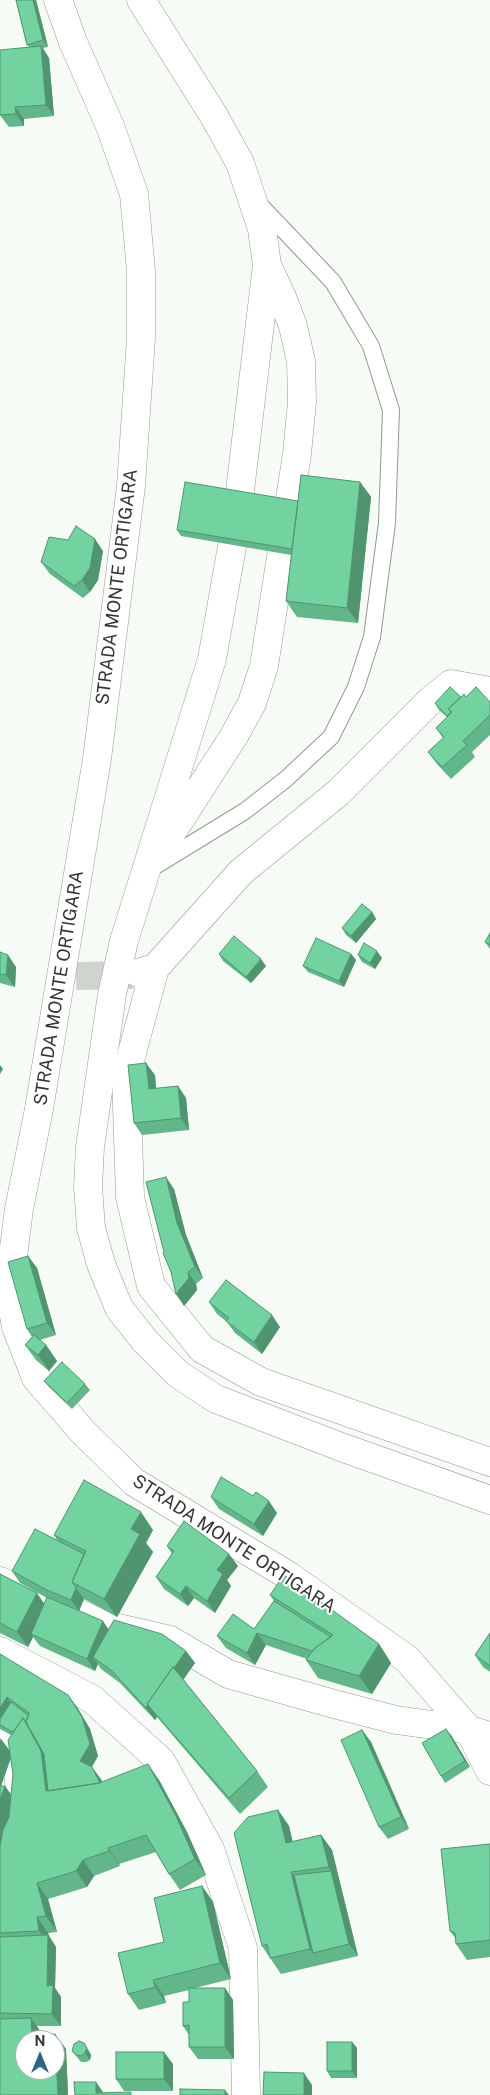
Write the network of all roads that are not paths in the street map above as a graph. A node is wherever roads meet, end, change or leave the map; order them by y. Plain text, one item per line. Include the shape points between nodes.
1 (58, 0) edge
2 (141, 0) edge
3 (252, 197) junction
4 (267, 265) junction
5 (490, 691) edge
6 (147, 871) junction
7 (76, 976) dead end
8 (52, 1032) junction
9 (490, 1462) edge
10 (490, 1500) edge
11 (0, 1581) edge
12 (0, 1651) edge
13 (479, 1733) edge
14 (0, 1739) edge
15 (490, 1771) edge
16 (18, 1811) edge
17 (246, 2095) edge

1 - 8 main road, STRADA MONTE ORTIGARA via 134,194 141,271 141,338 131,486 97,759
2 - 3 main road via 219,124 240,163
3 - 4 main road via 262,230
3 - 6 lane via 333,282 370,346 391,410 388,523 372,638 356,687 331,737 245,811
4 - 6 main road via 236,524 212,659
4 - 6 main road via 293,326 301,362 302,402 264,666 252,703 234,736
5 - 9 main road via 451,684 430,701 340,792 241,872 144,972 126,1075 130,1197 151,1286 202,1348 261,1382
6 - 10 main road via 124,941 112,994 90,1147 91,1228 119,1308 145,1341 178,1374 216,1398
7 - 8 main road
8 - 13 main road, STRADA MONTE ORTIGARA via 19,1210 9,1287 16,1327 36,1378 83,1432 134,1482 289,1576 407,1659
11 - 13 main road via 105,1625 170,1640 228,1674 396,1720
12 - 17 main road via 92,1700 161,1761 206,1841 243,1948
13 - 15 main road, STRADA MONTE ORTIGARA
14 - 16 main road via 15,1754 20,1785

